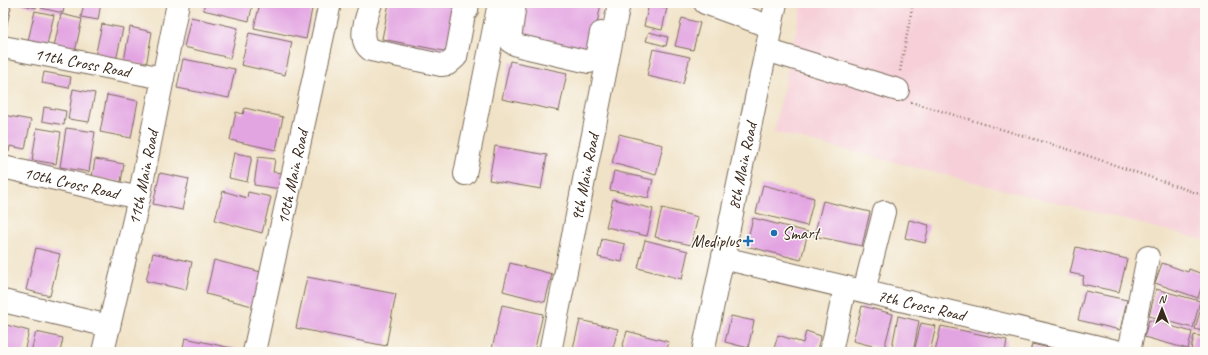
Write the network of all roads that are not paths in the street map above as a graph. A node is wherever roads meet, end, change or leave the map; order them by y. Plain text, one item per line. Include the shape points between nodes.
1 (178, 3) edge
2 (330, 3) edge
3 (371, 3) edge
4 (515, 3) edge
5 (705, 3) edge
6 (776, 3) edge
7 (468, 7) edge
8 (497, 9) edge
9 (611, 10) edge
10 (771, 27) junction
11 (3, 47) edge
12 (766, 50) junction
13 (163, 78) junction
14 (898, 90) road end
15 (3, 167) edge
16 (465, 174) dead end
17 (139, 198) junction
18 (884, 212) dead end
19 (1148, 257) dead end
20 (723, 258) junction
21 (855, 289) junction
22 (3, 301) edge
23 (109, 326) junction
24 (103, 352) edge
25 (254, 352) edge
26 (550, 352) edge
27 (703, 352) edge
28 (831, 352) edge
29 (1120, 352) edge
30 (1129, 352) edge

1 - 13 street, 11th Main Road
2 - 25 street, 10th Main Road
3 - 7 street via 363,42 370,50 441,65 448,64 456,57 464,14
4 - 9 street via 510,33 512,43 589,62 596,57
5 - 10 street
6 - 10 street, 8th Main Road
7 - 8 street
8 - 16 street
9 - 26 street, 9th Main Road
10 - 12 street, 8th Main Road
11 - 13 street, 11th Cross Road
12 - 14 street
12 - 20 street, 8th Main Road
13 - 17 street, 11th Main Road
15 - 17 street, 10th Cross Road
17 - 23 street, 11th Main Road
18 - 21 street
19 - 30 street
20 - 21 street, 7th Cross Road
20 - 27 street, 8th Main Road
21 - 28 street
21 - 29 street, 7th Cross Road
22 - 23 street
23 - 24 street, 11th Main Road

